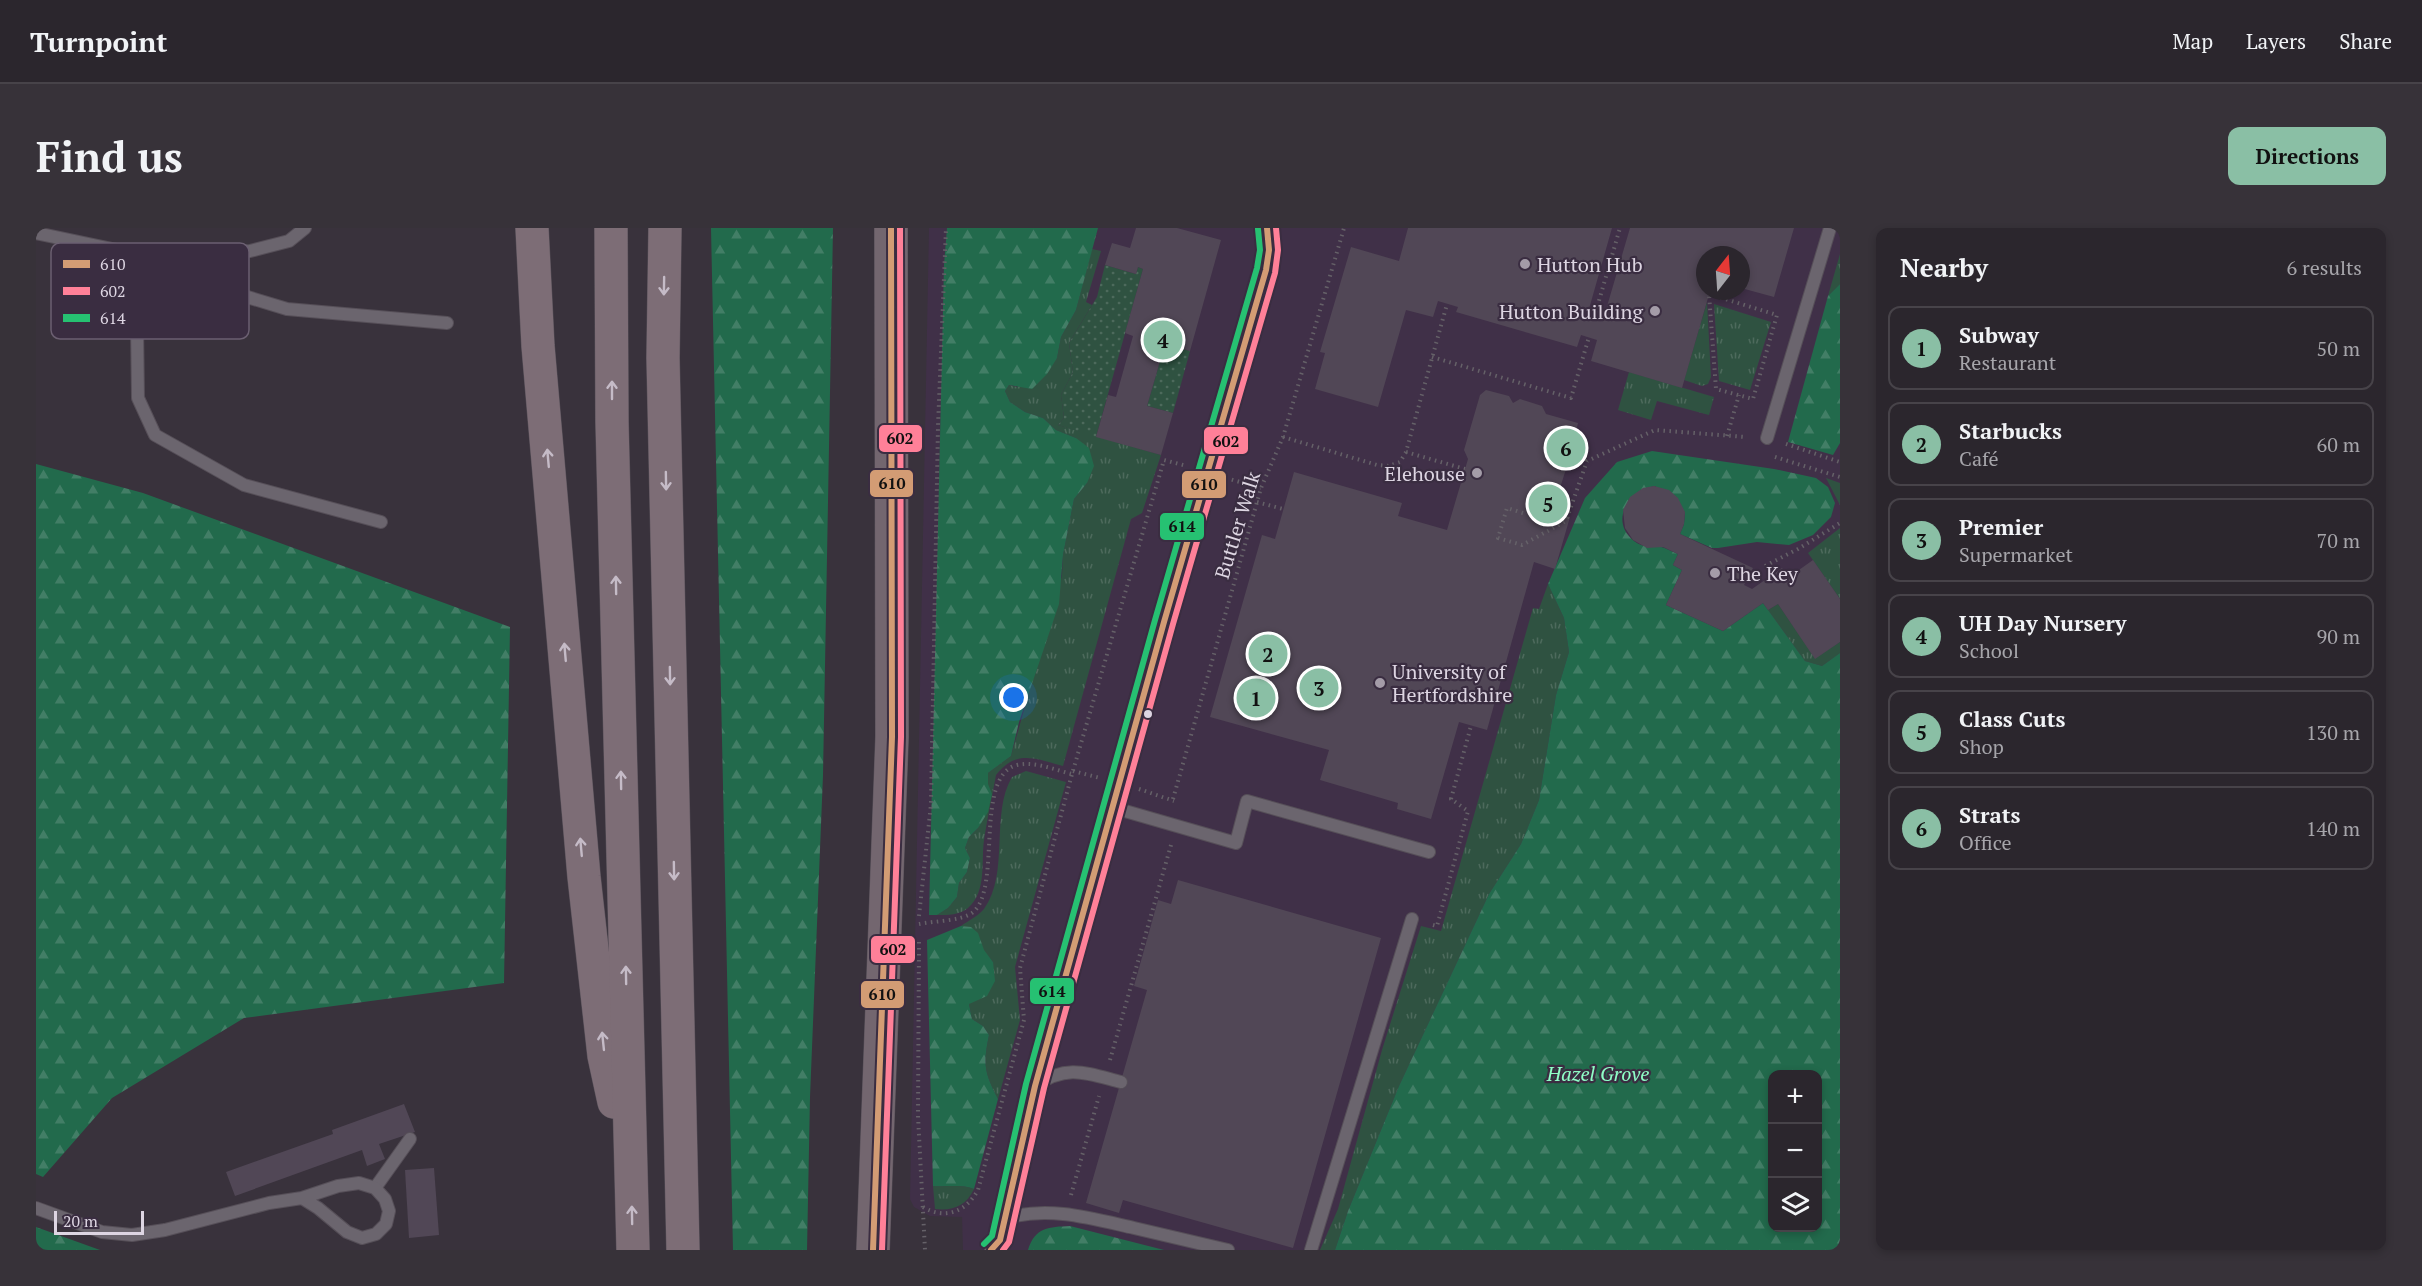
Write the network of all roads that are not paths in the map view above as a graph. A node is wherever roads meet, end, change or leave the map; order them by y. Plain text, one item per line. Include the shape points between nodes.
1 (305, 228) edge
2 (531, 228) edge
3 (611, 228) edge
4 (665, 228) edge
5 (891, 228) edge
6 (1267, 228) edge
7 (1830, 228) edge
8 (36, 233) edge
9 (84, 243) edge
10 (249, 251) edge
11 (249, 298) edge
12 (447, 324) dead end
13 (137, 339) edge
14 (1767, 438) road end
15 (381, 522) dead end
16 (1112, 807) junction
17 (1429, 852) dead end
18 (1412, 919) road end
19 (1121, 1082) dead end
20 (1035, 1086) junction
21 (410, 1139) dead end
22 (631, 1180) junction
23 (375, 1188) junction
24 (302, 1198) junction
25 (36, 1208) edge
26 (1006, 1218) junction
27 (633, 1250) edge
28 (683, 1250) edge
29 (873, 1250) edge
30 (991, 1250) edge
31 (1228, 1250) edge
32 (1311, 1250) edge

1 - 10 lane via 289,241
22 -> 2 highway via 604,1056 584,877
22 -> 3 highway via 612,422
4 -> 28 highway via 663,370
5 - 29 main road via 892,737
6 - 16 lane via 1266,270
7 - 14 lane
8 - 9 lane
11 - 12 lane via 287,309
13 - 15 lane via 138,398 155,435 243,485
16 - 17 lane via 1236,843 1247,801
16 - 20 lane
18 - 32 lane
19 - 20 lane via 1072,1071 1048,1077
20 - 26 lane
21 - 23 lane
27 -> 22 highway
23 - 24 lane via 359,1183
23 - 24 lane via 385,1198 389,1210 386,1224 376,1234 362,1238 347,1232
24 - 25 lane via 132,1235 102,1232
26 - 30 lane via 1000,1240
26 - 31 lane via 1026,1213 1066,1213

